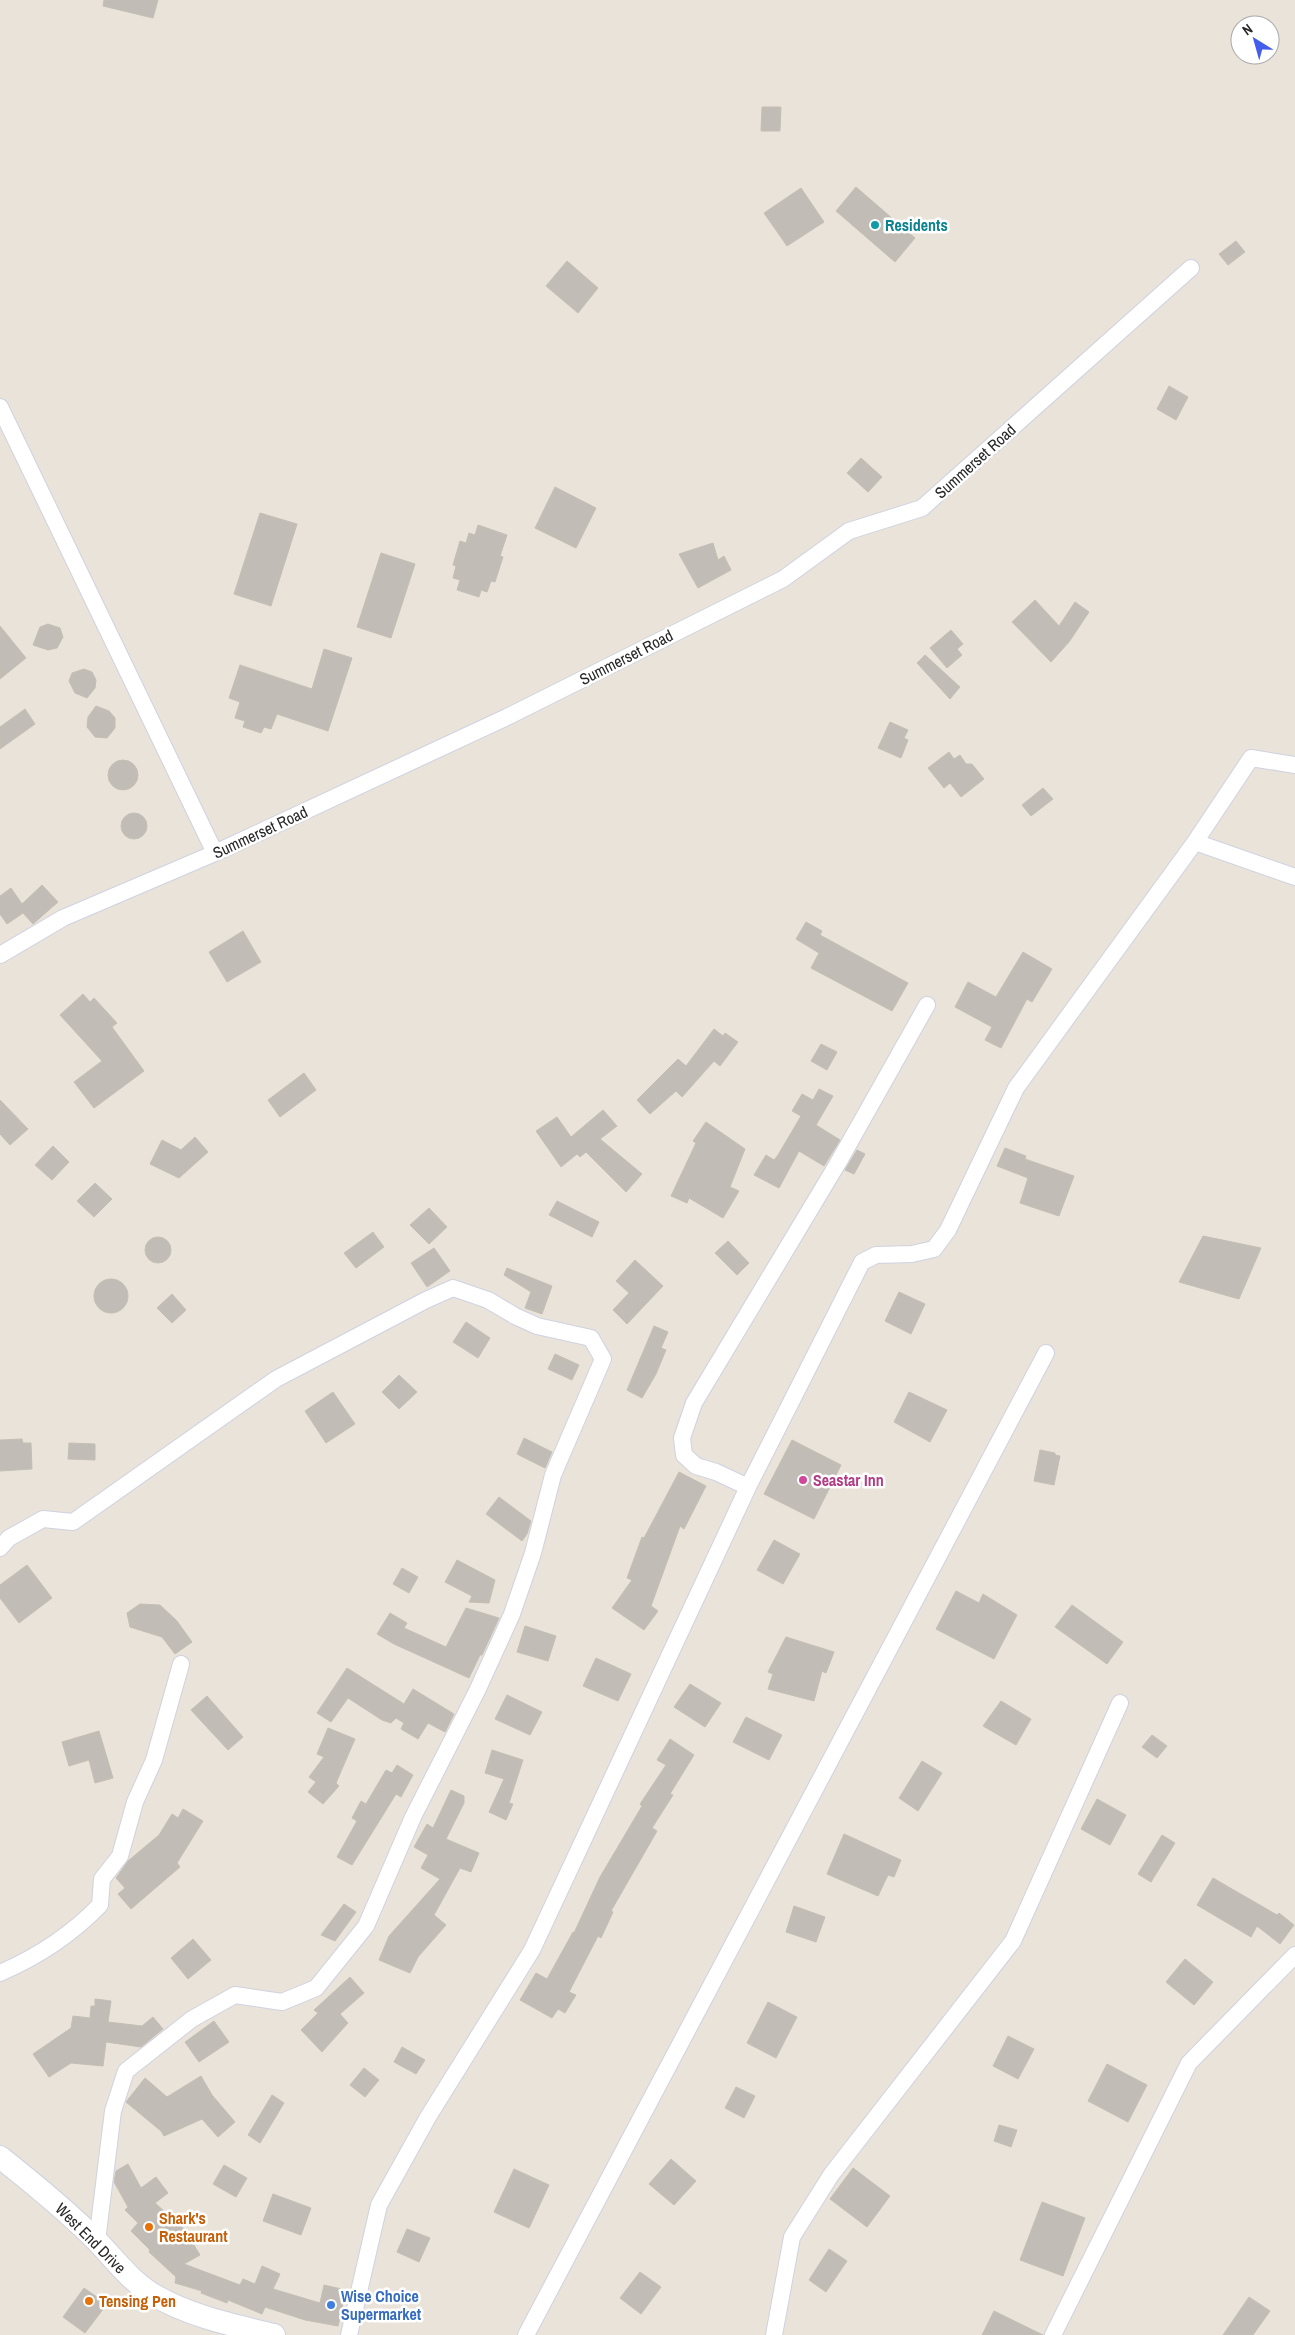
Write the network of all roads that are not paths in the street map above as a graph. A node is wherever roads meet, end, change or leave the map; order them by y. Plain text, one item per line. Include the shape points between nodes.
1 (1191, 268) dead end
2 (0, 407) edge
3 (1295, 765) edge
4 (1195, 842) junction
5 (215, 853) junction
6 (1295, 877) edge
7 (0, 955) edge
8 (927, 1005) dead end
9 (1046, 1353) dead end
10 (748, 1487) junction
11 (0, 1548) edge
12 (181, 1664) dead end
13 (1120, 1702) dead end
14 (1295, 1955) edge
15 (0, 1973) edge
16 (0, 2157) edge
17 (97, 2241) junction
18 (274, 2335) edge
19 (349, 2335) edge
20 (526, 2335) edge
21 (774, 2335) edge
22 (1053, 2335) edge

1 - 5 street, Summerset Road via 922,508 849,531 783,579 507,716
2 - 5 street
3 - 4 street via 1251,758
4 - 6 street
4 - 10 street via 1016,1088 948,1230 934,1249 912,1254 876,1255 862,1262
5 - 7 street, Summerset Road via 63,918
8 - 10 street via 838,1163 694,1403 682,1438 684,1455 696,1466
9 - 20 street
10 - 19 street via 532,1950 428,2116 379,2205
11 - 17 street via 10,1538 43,1519 73,1522 276,1379 453,1288 488,1300 537,1326 591,1338 603,1359 553,1475 533,1552 512,1614 413,1817 366,1926 316,1988 282,2002 236,1994 192,2019 126,2071 113,2111
12 - 15 street via 154,1760 135,1802 120,1856 102,1879 100,1905 85,1921 27,1961
13 - 21 street via 1013,1941 831,2175 792,2237
14 - 22 street via 1188,2063
16 - 17 main road, West End Drive
17 - 18 main road, West End Drive via 130,2278 176,2307

